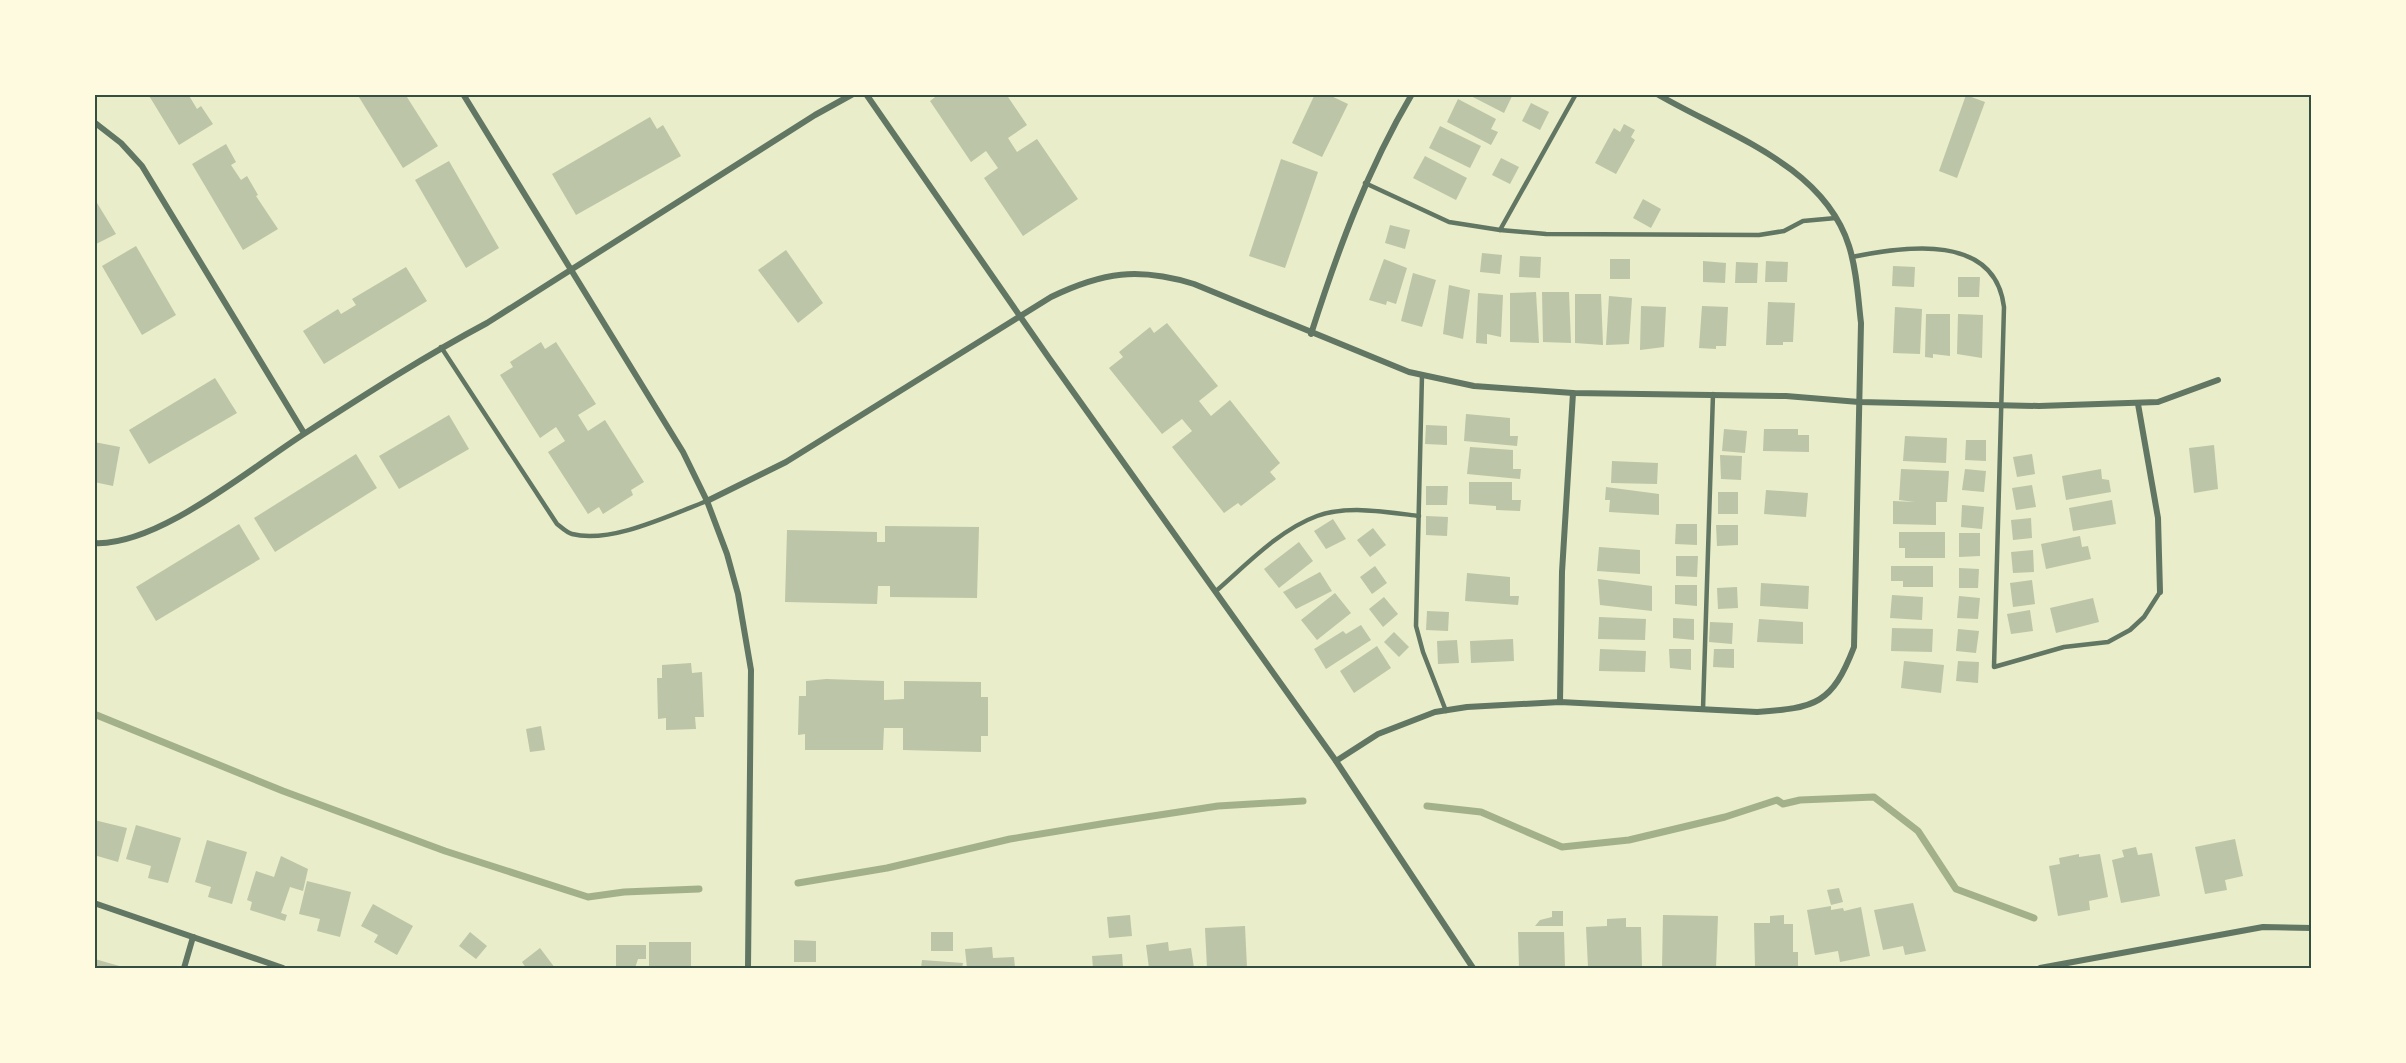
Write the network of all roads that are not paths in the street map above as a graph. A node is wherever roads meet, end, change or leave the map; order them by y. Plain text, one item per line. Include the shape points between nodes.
1 (463, 94) edge
2 (853, 94) edge
3 (866, 94) edge
4 (1412, 94) edge
5 (1576, 94) edge
6 (1657, 94) edge
7 (843, 97) edge
8 (94, 122) edge
9 (1365, 183) junction
10 (1836, 218) junction
11 (1500, 230) junction
12 (1852, 257) junction
13 (573, 270) junction
14 (1021, 316) junction
15 (1311, 334) junction
16 (441, 347) junction
17 (1422, 375) junction
18 (2218, 380) dead end
19 (1573, 393) junction
20 (1713, 394) junction
21 (1859, 402) junction
22 (2138, 404) junction
23 (2002, 405) junction
24 (304, 433) junction
25 (707, 501) junction
26 (1419, 516) junction
27 (94, 543) edge
28 (1216, 591) junction
29 (2160, 592) joint
30 (1560, 702) junction
31 (1703, 709) junction
32 (1446, 711) junction
33 (1336, 761) junction
34 (94, 903) edge
35 (2312, 928) edge
36 (193, 937) junction
37 (184, 969) edge
38 (284, 969) edge
39 (748, 969) edge
40 (1473, 969) edge
41 (2040, 969) edge

1 - 13 street
2 - 7 street
3 - 14 street
4 - 9 street
5 - 11 lane
6 - 10 street via 1747,142 1803,178 1824,198
7 - 13 street
8 - 24 street via 122,143 142,166
9 - 11 lane via 1449,222
9 - 15 street
10 - 11 lane via 1803,220 1784,231 1760,236
10 - 12 street
12 - 21 street via 1861,323
12 - 23 lane via 1888,249 1922,249 1961,253 1991,271 2002,288 2004,307
13 - 16 street
13 - 25 street via 683,452
14 - 15 street via 1082,282 1107,275 1153,274 1234,299
14 - 25 street via 786,462
14 - 28 street
15 - 17 street
16 - 24 street
16 - 25 lane via 557,524 570,534 601,535
17 - 19 street via 1474,386
17 - 26 lane
18 - 22 street via 2178,396
19 - 20 street
19 - 30 street via 1562,572
20 - 21 street
20 - 31 lane
21 - 23 street
21 - 31 street via 1854,647 1842,677 1825,698 1797,709
22 - 23 street
22 - 29 street via 2158,518
23 - 29 lane via 1994,667 2064,647 2108,642 2144,617
24 - 27 street via 159,527 129,539
25 - 39 street via 728,554 751,670
26 - 28 lane via 1371,511 1318,516 1287,532
26 - 32 lane via 1416,626
28 - 33 street
30 - 31 street
30 - 32 street via 1517,702
32 - 33 street via 1378,734
33 - 40 street
34 - 36 street
35 - 41 street via 2262,927
36 - 37 street
36 - 38 street

